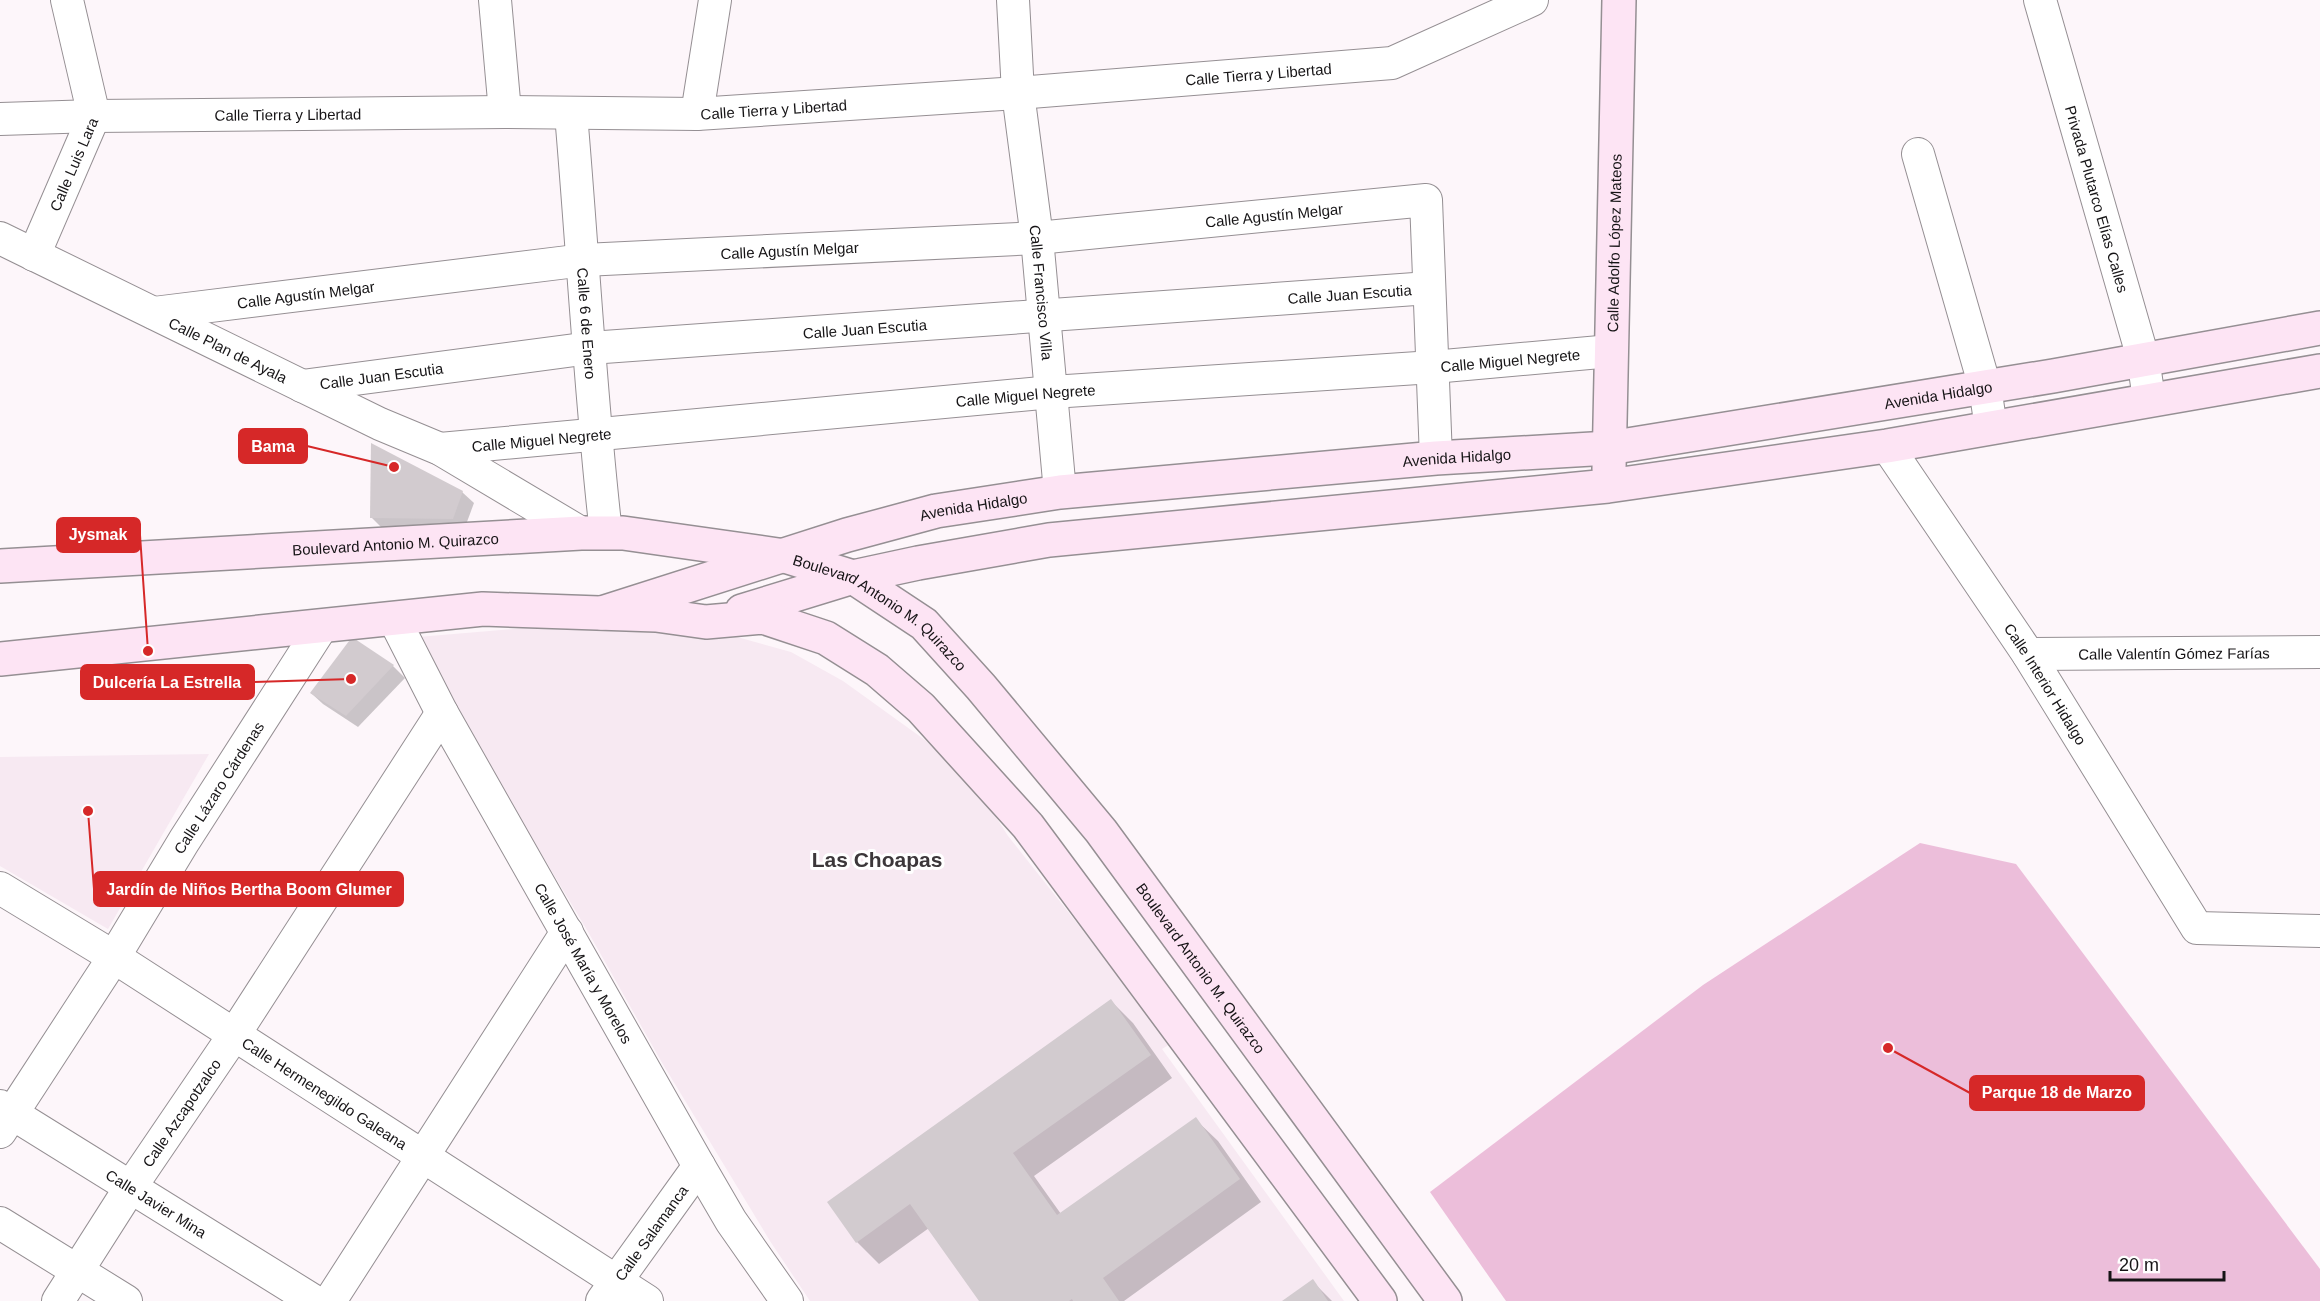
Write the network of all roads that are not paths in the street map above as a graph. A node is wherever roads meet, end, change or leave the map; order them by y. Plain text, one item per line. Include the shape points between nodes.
1 (67, 0) edge
2 (495, 0) edge
3 (715, 0) edge
4 (1013, 0) edge
5 (1532, 0) edge
6 (1619, 0) edge
7 (2040, 0) edge
8 (1018, 93) junction
9 (505, 112) junction
10 (571, 114) junction
11 (697, 114) junction
12 (94, 116) junction
13 (0, 119) edge
14 (1918, 153) dead end
15 (1037, 237) junction
16 (0, 238) edge
17 (34, 255) junction
18 (584, 260) junction
19 (1430, 288) junction
20 (154, 314) junction
21 (1044, 315) junction
22 (2320, 328) edge
23 (590, 348) junction
24 (1611, 351) junction
25 (2143, 358) junction
26 (1433, 367) junction
27 (2320, 371) edge
28 (302, 386) junction
29 (1985, 387) junction
30 (1052, 392) junction
31 (2149, 399) junction
32 (1992, 428) junction
33 (594, 435) junction
34 (1887, 446) junction
35 (1609, 448) junction
36 (440, 449) junction
37 (1436, 458) junction
38 (1608, 486) junction
39 (1060, 492) junction
40 (594, 533) junction
41 (785, 556) junction
42 (0, 566) edge
43 (853, 578) junction
44 (602, 613) junction
45 (394, 619) junction
46 (706, 622) junction
47 (322, 626) junction
48 (2320, 652) edge
49 (2028, 654) junction
50 (0, 659) edge
51 (442, 713) junction
52 (0, 888) edge
53 (2320, 931) edge
54 (567, 932) junction
55 (114, 957) junction
56 (234, 1035) junction
57 (4, 1117) edge
58 (423, 1157) junction
59 (699, 1166) junction
60 (130, 1188) junction
61 (0, 1223) edge
62 (78, 1270) junction
63 (609, 1291) edge
64 (58, 1301) edge
65 (126, 1301) edge
66 (314, 1301) edge
67 (330, 1301) edge
68 (647, 1301) edge
69 (788, 1301) edge
70 (1380, 1301) edge
71 (1445, 1301) edge

1 - 12 street, Calle Luis Lara
2 - 9 street
3 - 11 street
4 - 8 street, Calle Francisco Villa
5 - 8 street, Calle Tierra y Libertad via 1392,63
6 - 24 street, Calle Adolfo López Mateos
7 - 25 street, Privada Plutarco Elías Calles
8 - 11 street, Calle Tierra y Libertad
8 - 15 street, Calle Francisco Villa
9 - 10 street, Calle Tierra y Libertad
9 - 12 street, Calle Tierra y Libertad
10 - 11 street, Calle Tierra y Libertad
10 - 18 street, Calle 6 de Enero
12 - 13 street, Calle Tierra y Libertad
12 - 17 street, Calle Luis Lara
14 - 29 street
15 - 18 street, Calle Agustín Melgar
15 - 19 street, Calle Agustín Melgar via 1426,200
15 - 21 street, Calle Francisco Villa
16 - 17 street, Calle Plan de Ayala
17 - 20 street, Calle Plan de Ayala
18 - 20 street, Calle Agustín Melgar
18 - 23 street, Calle 6 de Enero
19 - 21 street, Calle Juan Escutia
19 - 26 street
20 - 28 street, Calle Plan de Ayala
21 - 23 street, Calle Juan Escutia
21 - 30 street, Calle Francisco Villa
22 - 25 street, Avenida Hidalgo
23 - 28 street, Calle Juan Escutia
23 - 33 street, Calle 6 de Enero
24 - 26 street, Calle Miguel Negrete
24 - 35 street, Calle Adolfo López Mateos
25 - 29 street, Avenida Hidalgo
25 - 31 street, Privada Plutarco Elías Calles
26 - 30 street, Calle Miguel Negrete
26 - 37 street
27 - 31 street
28 - 36 street, Calle Plan de Ayala
29 - 32 street
29 - 35 street, Avenida Hidalgo
30 - 33 street, Calle Miguel Negrete
30 - 39 street, Calle Francisco Villa
31 - 32 street
32 - 34 street
33 - 36 street, Calle Miguel Negrete
33 - 40 street, Calle 6 de Enero
34 - 38 street
34 - 49 street, Calle Interior Hidalgo
35 - 37 street, Avenida Hidalgo
35 - 38 street, Calle Adolfo López Mateos
36 - 40 street, Calle Plan de Ayala
37 - 39 street, Avenida Hidalgo
38 - 43 street via 1048,540
39 - 41 street, Avenida Hidalgo via 936,511
40 - 41 street, Boulevard Antonio M. Quirazco via 623,533
40 - 42 street, Boulevard Antonio M. Quirazco
41 - 43 street, Boulevard Antonio M. Quirazco
41 - 44 street, Avenida Hidalgo
43 - 46 street
43 - 71 street, Boulevard Antonio M. Quirazco via 924,624 1101,831
44 - 45 street via 483,609
44 - 46 street
45 - 47 street
45 - 51 street, Calle José María y Morelos
46 - 70 street via 763,617 826,638 877,670 921,708 1028,826
47 - 50 street
47 - 55 street, Calle Lázaro Cárdenas
48 - 49 street, Calle Valentín Gómez Farías
49 - 53 street, Calle Interior Hidalgo via 2197,928
51 - 54 street, Calle José María y Morelos
51 - 56 street, Calle Azcapotzalco
52 - 55 street, Calle Hermenegildo Galeana
54 - 58 street
54 - 59 street, Calle José María y Morelos
55 - 56 street, Calle Hermenegildo Galeana
55 - 57 street, Calle Lázaro Cárdenas
56 - 58 street, Calle Hermenegildo Galeana
56 - 60 street, Calle Azcapotzalco
57 - 60 street, Calle Javier Mina
58 - 63 street, Calle Hermenegildo Galeana
58 - 67 street
59 - 63 street, Calle Salamanca
59 - 69 street, Calle José María y Morelos via 731,1221
60 - 62 street, Calle Azcapotzalco
60 - 66 street, Calle Javier Mina
61 - 62 street
62 - 64 street, Calle Azcapotzalco
62 - 65 street
63 - 68 street, Calle Hermenegildo Galeana

